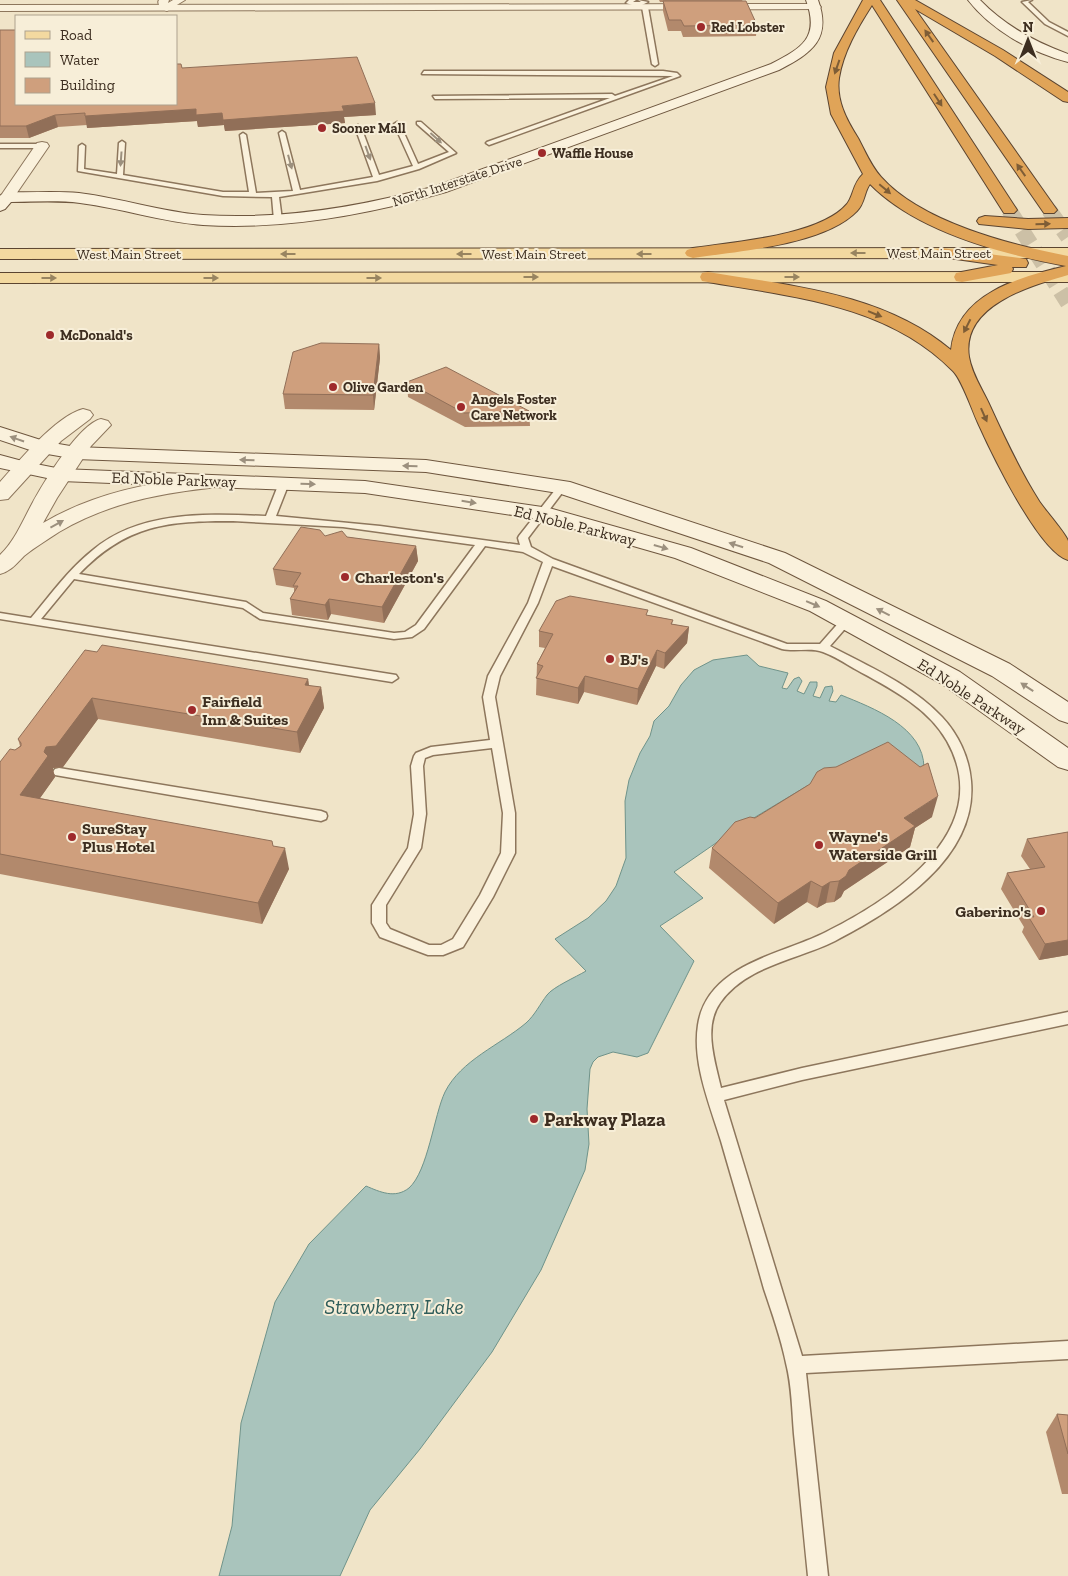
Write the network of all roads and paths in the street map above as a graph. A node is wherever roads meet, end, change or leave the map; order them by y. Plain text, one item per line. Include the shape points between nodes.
1 (180, 0) edge
2 (869, 0) edge
3 (874, 0) edge
4 (903, 0) edge
5 (907, 0) edge
6 (974, 0) edge
7 (1029, 0) edge
8 (814, 3) edge
9 (165, 4) edge
10 (639, 4) edge
11 (0, 8) edge
12 (1068, 34) edge
13 (1068, 58) edge
14 (655, 64) dead end
15 (424, 73) dead end
16 (622, 96) junction
17 (435, 97) dead end
18 (1068, 98) edge
19 (419, 123) dead end
20 (397, 124) dead end
21 (358, 127) edge
22 (282, 133) edge
23 (243, 135) edge
24 (122, 143) dead end
25 (489, 143) dead end
26 (0, 146) edge
27 (42, 146) joint
28 (82, 146) dead end
29 (417, 168) junction
30 (871, 174) junction
31 (120, 176) junction
32 (377, 179) junction
33 (298, 192) junction
34 (253, 195) junction
35 (275, 195) junction
36 (901, 201) junction
37 (3, 202) edge
38 (1009, 210) tunnel mouth
39 (1049, 210) tunnel mouth
40 (278, 220) junction
41 (1068, 223) edge
42 (942, 253) joint
43 (0, 254) edge
44 (693, 254) junction
45 (1034, 259) junction
46 (1067, 262) edge
47 (708, 277) junction
48 (962, 277) junction
49 (1046, 277) junction
50 (1068, 277) edge
51 (0, 278) edge
52 (964, 371) junction
53 (83, 415) dead end
54 (102, 425) dead end
55 (0, 433) edge
56 (42, 448) junction
57 (76, 453) junction
58 (0, 461) edge
59 (22, 468) junction
60 (61, 475) junction
61 (224, 481) junction
62 (284, 483) junction
63 (562, 487) junction
64 (0, 494) edge
65 (541, 513) junction
66 (270, 518) junction
67 (482, 543) junction
68 (526, 549) junction
69 (17, 551) junction
70 (1068, 553) edge
71 (549, 561) junction
72 (0, 567) edge
73 (73, 576) junction
74 (0, 616) edge
75 (846, 621) junction
76 (33, 622) junction
77 (823, 647) junction
78 (392, 678) dead end
79 (1068, 714) edge
80 (497, 743) junction
81 (1068, 761) edge
82 (59, 772) edge
83 (321, 816) dead end
84 (1068, 1018) edge
85 (714, 1096) junction
86 (1068, 1350) edge
87 (796, 1365) junction
88 (818, 1576) edge

1 - 9 street
2 -> 30 highway via 855,22 837,63 832,87 837,115
3 -> 38 highway
39 -> 4 highway
5 - 18 highway
6 - 13 main road via 992,20 1009,32
7 - 12 lane via 1025,2 1047,22
8 - 10 main road
8 - 40 main road, North Interstate Drive via 819,21 816,36 801,52 775,67 417,197 338,213
9 - 10 main road
9 - 11 main road
10 - 14 lane
15 - 16 lane via 663,73 677,76
16 - 17 lane
16 - 25 lane
19 -> 29 lane via 453,153
20 - 29 lane
21 -> 32 lane
22 -> 33 lane
23 - 34 lane
24 -> 31 lane
26 - 27 lane
27 - 37 main road
28 - 31 lane via 81,171
29 - 32 lane
30 -> 36 highway
30 - 44 highway via 861,185 859,196 849,211 821,227 786,237
31 - 34 lane via 223,194
32 - 33 lane
33 - 35 lane
34 - 35 lane
35 - 40 lane
36 -> 41 highway via 984,221
36 - 45 highway
37 - 40 main road, North Interstate Drive via 86,199 185,218
42 -> 44 main road, West Main Street
42 - 45 highway
44 -> 43 main road, West Main Street
45 - 46 highway
45 - 48 highway
46 - 49 highway
47 -> 48 main road, West Main Street
51 -> 47 main road, West Main Street
47 -> 52 highway via 812,295 870,311 914,332
48 - 49 main road, West Main Street
49 - 50 main road, West Main Street
49 -> 52 highway via 1000,293 971,319 961,343
52 -> 70 highway via 1022,492
53 - 56 main road
54 - 57 main road
56 -> 55 main road, Ed Noble Parkway
56 - 57 main road, Ed Noble Parkway
56 - 59 main road
57 - 60 main road
63 -> 57 main road, Ed Noble Parkway via 426,466
58 - 59 main road, Ed Noble Parkway
59 - 60 main road, Ed Noble Parkway
59 - 64 main road
60 - 61 main road, Ed Noble Parkway
60 - 69 main road
61 - 62 main road, Ed Noble Parkway
69 -> 61 main road via 42,532 110,500 167,486
62 -> 65 main road, Ed Noble Parkway via 365,486
62 - 66 lane
63 - 65 lane
79 -> 63 main road, Ed Noble Parkway via 1001,670 777,558
65 - 68 lane via 523,538
65 -> 75 main road, Ed Noble Parkway via 683,553 818,606
66 - 67 lane via 312,520
66 - 73 lane via 202,518 123,534 96,550
67 - 68 lane
67 - 73 lane via 420,627 408,634 394,636 260,616 246,605
68 - 71 lane
69 - 72 main road
71 - 77 lane via 786,647
71 - 80 lane via 533,604 494,676 488,698
73 - 76 lane
74 - 76 lane
75 - 77 lane
75 - 81 main road, Ed Noble Parkway via 951,678
76 - 78 lane
77 - 85 lane via 911,698 933,715 961,756 968,784 964,812 955,836 900,895 862,922 769,961 727,985 713,1001 704,1028 705,1053
80 - 80 lane via 509,813 508,853 486,897 458,944 443,950 428,950 384,933 379,923 379,905 414,848 420,814 417,766 420,756 432,751
82 - 83 lane
84 - 85 lane via 802,1074
85 - 87 lane
86 - 87 lane
87 - 88 lane

